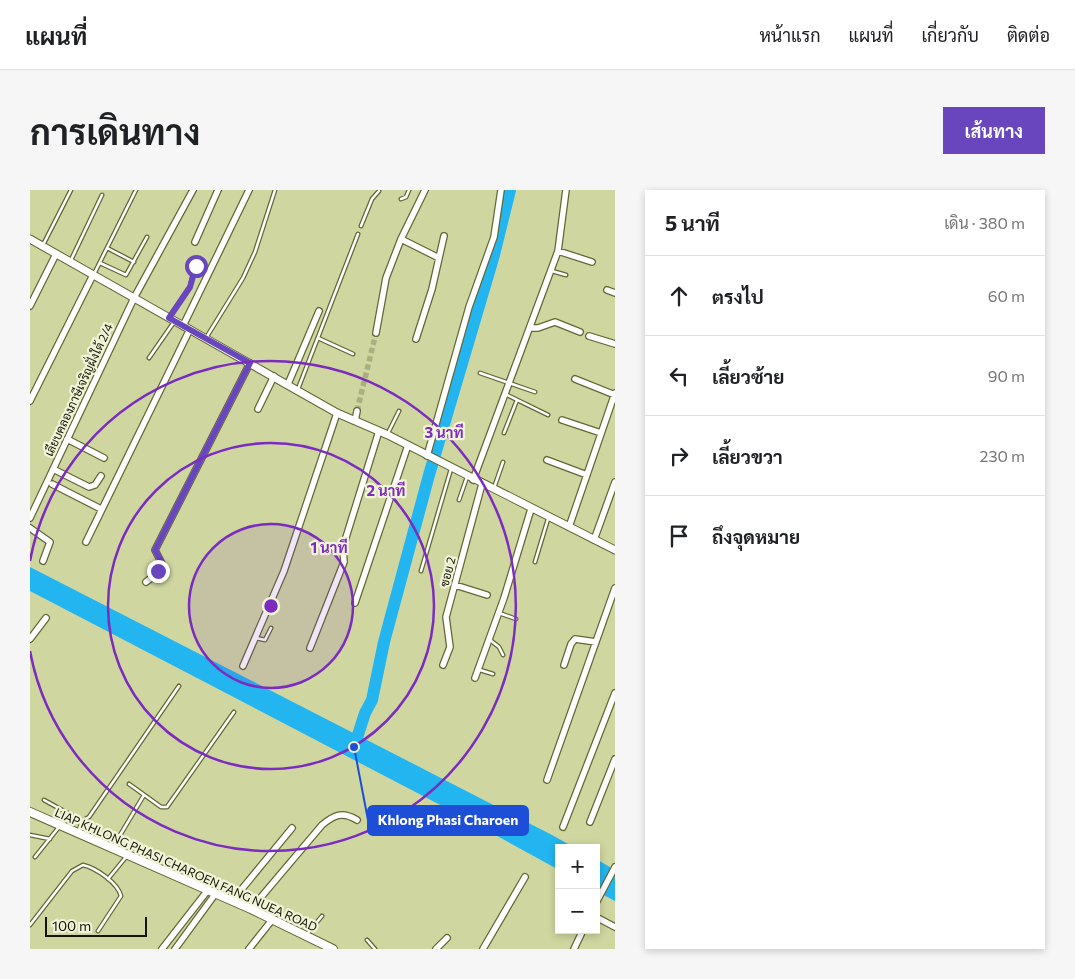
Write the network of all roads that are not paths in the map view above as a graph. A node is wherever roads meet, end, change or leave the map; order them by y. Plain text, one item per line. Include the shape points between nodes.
1 (71, 190) edge
2 (136, 190) edge
3 (193, 190) edge
4 (218, 190) edge
5 (249, 190) edge
6 (275, 190) edge
7 (409, 190) edge
8 (426, 190) edge
9 (501, 190) edge
10 (566, 190) edge
11 (379, 191) edge
12 (102, 195) dead end
13 (401, 199) dead end
14 (361, 226) dead end
15 (358, 234) dead end
16 (444, 236) dead end
17 (147, 237) dead end
18 (401, 239) junction
19 (30, 240) edge
20 (195, 242) dead end
21 (42, 246) junction
22 (107, 248) junction
23 (558, 251) junction
24 (56, 254) junction
25 (439, 258) junction
26 (70, 262) junction
27 (100, 262) junction
28 (134, 262) junction
29 (592, 262) dead end
30 (196, 266) dead end
31 (551, 270) junction
32 (566, 274) dead end
33 (93, 275) junction
34 (607, 290) dead end
35 (615, 294) edge
36 (134, 298) junction
37 (30, 306) edge
38 (319, 310) dead end
39 (172, 319) junction
40 (187, 328) junction
41 (530, 328) junction
42 (580, 332) dead end
43 (376, 333) tunnel mouth
44 (589, 336) dead end
45 (206, 338) junction
46 (318, 338) junction
47 (416, 339) dead end
48 (615, 344) edge
49 (353, 354) dead end
50 (149, 358) dead end
51 (250, 363) junction
52 (480, 374) dead end
53 (274, 376) junction
54 (575, 379) dead end
55 (510, 382) junction
56 (288, 384) junction
57 (297, 390) junction
58 (535, 392) dead end
59 (505, 394) junction
60 (615, 394) edge
61 (517, 400) junction
62 (30, 401) edge
63 (258, 409) dead end
64 (357, 411) tunnel mouth
65 (399, 411) dead end
66 (337, 412) junction
67 (548, 415) dead end
68 (562, 420) dead end
69 (355, 421) junction
70 (379, 431) junction
71 (504, 433) dead end
72 (601, 433) junction
73 (388, 435) junction
74 (67, 439) junction
75 (408, 445) junction
76 (104, 458) dead end
77 (431, 458) junction
78 (547, 460) dead end
79 (503, 462) dead end
80 (451, 468) junction
81 (53, 469) junction
82 (587, 475) junction
83 (100, 476) dead end
84 (470, 478) junction
85 (615, 482) edge
86 (52, 484) dead end
87 (482, 484) junction
88 (494, 490) junction
89 (459, 500) dead end
90 (101, 509) junction
91 (531, 509) junction
92 (30, 518) edge
93 (549, 518) junction
94 (568, 527) junction
95 (30, 528) edge
96 (594, 540) junction
97 (86, 542) dead end
98 (615, 550) edge
99 (43, 561) dead end
100 (535, 562) dead end
101 (422, 571) dead end
102 (146, 582) dead end
103 (455, 585) junction
104 (615, 588) edge
105 (487, 595) dead end
106 (354, 603) dead end
107 (499, 613) junction
108 (46, 618) dead end
109 (516, 619) dead end
110 (271, 628) dead end
111 (255, 638) junction
112 (30, 639) edge
113 (490, 640) junction
114 (596, 642) junction
115 (310, 648) dead end
116 (503, 655) dead end
117 (443, 665) dead end
118 (564, 665) dead end
119 (244, 666) dead end
120 (480, 669) junction
121 (493, 674) dead end
122 (475, 678) dead end
123 (180, 686) dead end
124 (615, 693) edge
125 (234, 712) dead end
126 (615, 759) edge
127 (547, 780) dead end
128 (129, 784) dead end
129 (144, 795) junction
130 (44, 800) dead end
131 (30, 812) edge
132 (356, 820) dead end
133 (82, 821) junction
134 (590, 822) dead end
135 (60, 826) junction
136 (563, 827) dead end
137 (292, 828) dead end
138 (77, 834) junction
139 (30, 835) edge
140 (50, 839) junction
141 (112, 849) junction
142 (127, 856) junction
143 (35, 857) dead end
144 (614, 868) edge
145 (525, 877) dead end
146 (108, 879) junction
147 (212, 892) junction
148 (600, 896) edge
149 (232, 901) junction
150 (251, 909) junction
151 (322, 916) dead end
152 (600, 919) edge
153 (272, 920) junction
154 (30, 925) edge
155 (615, 927) edge
156 (98, 931) dead end
157 (581, 934) edge
158 (305, 936) junction
159 (447, 938) dead end
160 (367, 940) dead end
161 (321, 947) edge
162 (162, 949) edge
163 (175, 949) edge
164 (248, 949) edge
165 (333, 949) edge
166 (375, 949) edge
167 (436, 949) edge
168 (483, 949) edge
169 (574, 949) edge

1 - 21 lane
2 - 22 lane
3 - 36 street, เลียบคลองภาษีเจริญฝั่งใต้ 2/4
4 - 20 street
5 - 40 street
6 - 45 lane via 243,278
7 - 13 lane
8 - 18 street
9 - 77 street via 494,237 469,307
10 - 23 street
11 - 14 lane via 372,199
12 - 26 lane
15 - 46 lane
16 - 25 street
17 - 28 lane
18 - 25 street
18 - 43 street via 386,278
19 - 21 street
21 - 24 street
22 - 27 lane
22 - 28 lane
23 - 29 street
23 - 31 street
24 - 26 street
24 - 37 street
25 - 47 street
26 - 33 street
27 - 28 lane via 126,276
27 - 33 lane
30 - 39 lane via 190,287
31 - 32 lane
31 - 41 street
33 - 36 street
33 - 62 street
34 - 35 street
36 - 39 street
36 - 74 street, เลียบคลองภาษีเจริญฝั่งใต้ 2/4
38 - 56 street
39 - 40 street
39 - 50 lane
40 - 45 street
40 - 90 street
41 - 42 street via 555,322
41 - 55 street
44 - 48 street
45 - 51 street
46 - 49 lane
46 - 57 lane
51 - 53 street
51 - 102 street via 155,550 162,564
52 - 55 lane
53 - 56 street
53 - 63 street
54 - 60 street
55 - 58 lane
55 - 59 street
56 - 57 street
57 - 66 street
59 - 61 lane
59 - 84 street
60 - 72 street
61 - 67 lane
61 - 71 lane
64 - 69 street
65 - 73 lane
66 - 69 street
66 - 111 street via 284,571
68 - 72 street
69 - 70 street
70 - 73 street
70 - 115 street via 343,547 344,562
72 - 82 street
73 - 75 street
74 - 76 street
74 - 81 street, เลียบคลองภาษีเจริญฝั่งใต้ 2/4
75 - 77 street
75 - 106 street
77 - 80 street
78 - 82 street
79 - 88 lane
80 - 84 street
80 - 101 lane
81 - 83 street via 89,487 95,485
81 - 92 street, เลียบคลองภาษีเจริญฝั่งใต้ 2/4
82 - 94 street
84 - 87 street
84 - 89 lane
85 - 96 street
86 - 90 street
87 - 88 street
87 - 103 street, ซอย 2
88 - 91 street
90 - 97 street
91 - 93 street
91 - 107 street
93 - 94 street
93 - 100 lane
94 - 96 street
95 - 99 street via 50,542
96 - 98 street
103 - 105 street
103 - 117 street, ซอย 2 via 446,617 450,647
104 - 114 street
107 - 109 lane
107 - 113 street
108 - 112 street
110 - 111 lane via 265,640
111 - 119 street
113 - 116 lane via 500,647
113 - 120 street
114 - 118 street via 576,639
114 - 127 street
120 - 121 lane
120 - 122 street
123 - 133 lane via 92,814
124 - 136 street
125 - 129 lane via 171,803 161,807
126 - 134 street
128 - 129 lane
129 - 141 lane
130 - 133 lane
131 - 135 main road, LIAP KHLONG PHASI CHAROEN FANG NUEA ROAD
132 - 150 street via 349,815 336,814 322,825
133 - 138 lane
135 - 138 main road, LIAP KHLONG PHASI CHAROEN FANG NUEA ROAD
135 - 140 lane
137 - 149 street
138 - 141 main road, LIAP KHLONG PHASI CHAROEN FANG NUEA ROAD
139 - 140 lane
140 - 143 lane
141 - 142 main road, LIAP KHLONG PHASI CHAROEN FANG NUEA ROAD
142 - 146 lane
142 - 147 main road, LIAP KHLONG PHASI CHAROEN FANG NUEA ROAD
144 - 148 street
145 - 168 street
146 - 154 lane via 89,866 78,866
146 - 156 lane via 121,896
147 - 149 main road, LIAP KHLONG PHASI CHAROEN FANG NUEA ROAD
147 - 162 street
147 - 163 street
149 - 150 main road, LIAP KHLONG PHASI CHAROEN FANG NUEA ROAD
150 - 153 main road, LIAP KHLONG PHASI CHAROEN FANG NUEA ROAD
151 - 158 lane
152 - 155 street
153 - 158 main road, LIAP KHLONG PHASI CHAROEN FANG NUEA ROAD
153 - 164 street
157 - 169 street
158 - 161 main road, LIAP KHLONG PHASI CHAROEN FANG NUEA ROAD
159 - 167 street
160 - 166 lane
161 - 165 main road, LIAP KHLONG PHASI CHAROEN FANG NUEA ROAD

